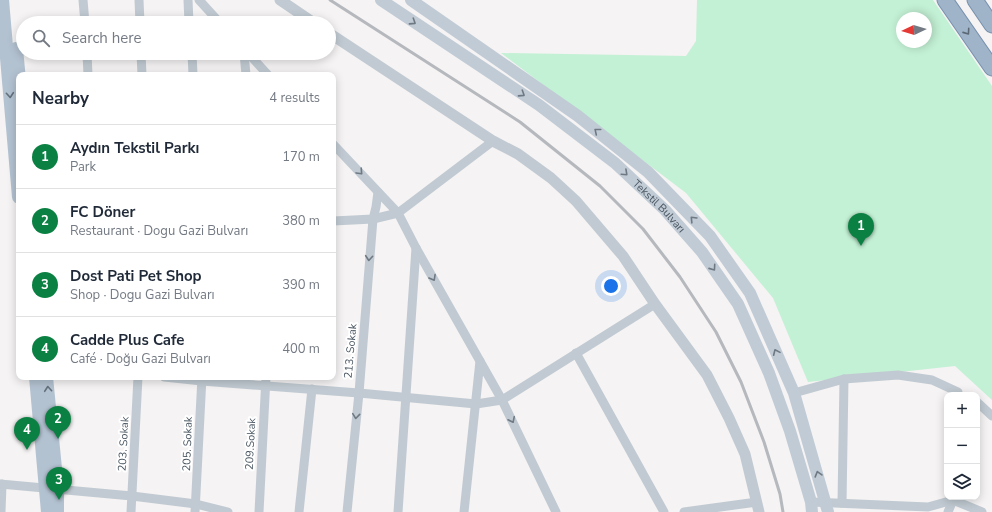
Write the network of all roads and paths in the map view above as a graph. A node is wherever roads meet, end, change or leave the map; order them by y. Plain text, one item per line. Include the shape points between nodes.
1 (2, 0) edge
2 (11, 0) edge
3 (83, 0) edge
4 (138, 0) edge
5 (188, 0) edge
6 (199, 0) edge
7 (280, 0) edge
8 (381, 0) edge
9 (411, 0) edge
10 (945, 0) edge
11 (975, 0) edge
12 (84, 16) edge
13 (139, 16) edge
14 (189, 16) edge
15 (214, 16) edge
16 (304, 16) edge
17 (992, 26) edge
18 (336, 38) edge
19 (16, 50) edge
20 (17, 60) edge
21 (87, 60) edge
22 (141, 60) edge
23 (192, 60) edge
24 (246, 60) edge
25 (253, 60) edge
26 (992, 68) edge
27 (18, 72) edge
28 (88, 72) edge
29 (142, 72) edge
30 (193, 72) edge
31 (246, 72) edge
32 (265, 72) edge
33 (492, 141) junction
34 (336, 147) edge
35 (16, 153) edge
36 (378, 192) junction
37 (398, 213) junction
38 (372, 219) junction
39 (336, 221) edge
40 (416, 248) junction
41 (654, 304) junction
42 (576, 353) junction
43 (480, 361) junction
44 (844, 379) junction
45 (36, 380) edge
46 (46, 380) edge
47 (138, 380) edge
48 (202, 380) edge
49 (223, 380) edge
50 (265, 382) edge
51 (312, 389) junction
52 (956, 392) edge
53 (359, 393) junction
54 (794, 393) junction
55 (406, 398) junction
56 (502, 400) junction
57 (476, 404) junction
58 (980, 405) edge
59 (992, 416) edge
60 (1, 484) edge
61 (51, 488) junction
62 (132, 496) junction
63 (950, 500) edge
64 (953, 500) edge
65 (955, 500) edge
66 (842, 503) junction
67 (758, 507) edge
68 (812, 507) edge
69 (827, 507) edge
70 (196, 508) edge
71 (2, 512) edge
72 (48, 512) edge
73 (57, 512) edge
74 (131, 512) edge
75 (228, 512) edge
76 (259, 512) edge
77 (299, 512) edge
78 (347, 512) edge
79 (398, 512) edge
80 (464, 512) edge
81 (556, 512) edge
82 (664, 512) edge
83 (684, 512) edge
84 (948, 512) edge
85 (982, 512) edge

1 -> 35 main road
2 - 19 main road
3 - 12 street
4 - 13 street
5 - 14 street
6 - 15 street
7 - 16 street
8 -> 68 main road, Tekstil Bulvarı via 538,105 614,163 665,210 702,252 738,304 769,373 790,431
54 -> 9 main road, Tekstil Bulvarı via 750,293 710,236 648,172 578,116
10 -> 26 highway
11 - 17 highway
18 - 33 street
20 - 27 main road
21 - 28 street
22 - 29 street
23 - 30 street
24 - 31 street
25 - 32 street
33 - 37 street
33 - 41 street via 518,154 546,174 576,201 623,256
34 -> 36 street
36 - 37 street
36 - 38 street, 213. Sokak
37 - 38 street
37 - 40 street
38 - 39 street
38 -> 53 street, 213. Sokak
40 -> 43 street
40 - 55 street
41 - 42 street
41 - 67 street via 707,374 745,454
42 - 56 street
42 - 82 street
43 - 56 street
43 - 57 street
44 - 52 street via 898,375 932,380
44 - 54 street
44 - 66 street
45 - 61 main road
61 -> 46 main road
47 - 62 street, 203. Sokak
48 - 70 street, 205. Sokak
49 - 50 street
50 - 51 street
50 - 76 street, 209.Sokak
51 - 53 street
51 - 77 street
53 - 55 street
53 -> 78 street, 213. Sokak
69 -> 54 main road, Tekstil Bulvarı
55 - 57 street
55 - 79 street
56 - 57 street
56 -> 81 street
57 - 80 street
58 - 59 street
60 - 61 street
60 - 71 street
61 - 62 street
61 - 72 main road
61 - 73 main road
62 - 70 street
62 - 74 street, 203. Sokak
63 - 66 street via 928,508
64 - 84 street
65 - 85 street
66 - 69 street
67 - 83 street
68 - 69 street
70 - 75 street

